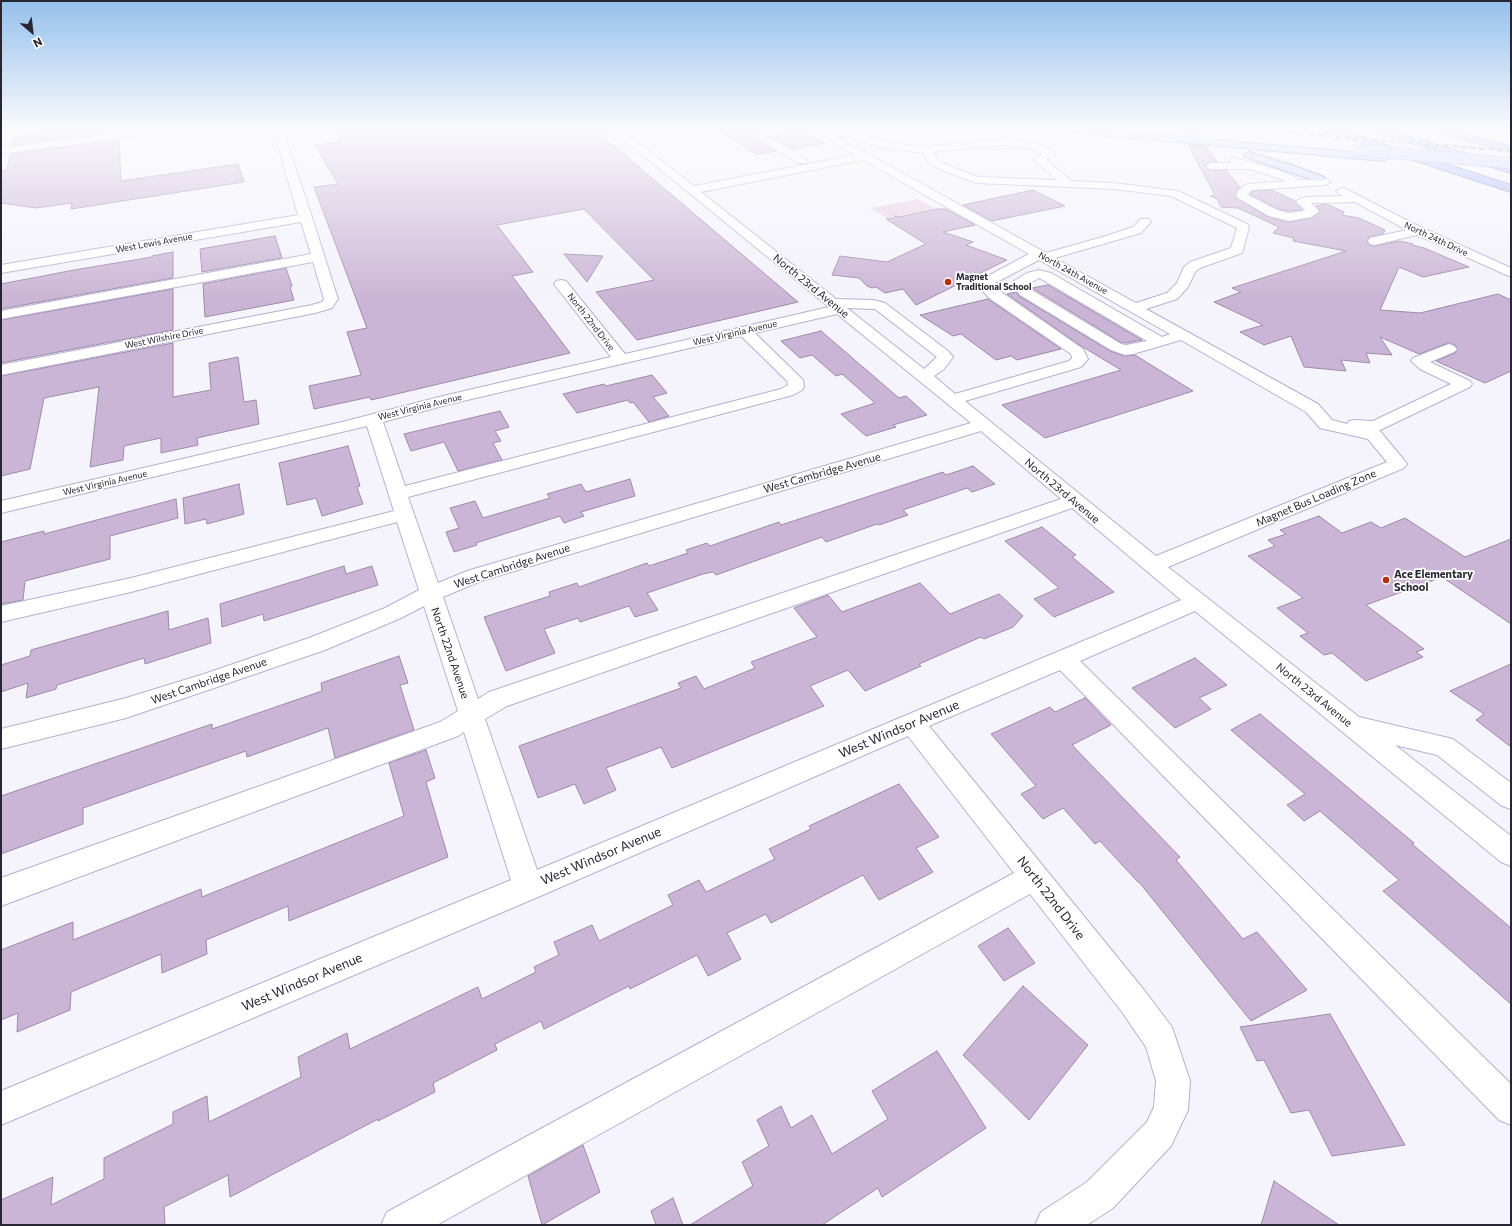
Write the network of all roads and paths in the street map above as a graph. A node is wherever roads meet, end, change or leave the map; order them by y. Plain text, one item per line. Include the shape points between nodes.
1 (296, 185) edge
2 (686, 185) edge
3 (717, 185) edge
4 (919, 185) edge
5 (1096, 185) edge
6 (1265, 185) edge
7 (1267, 185) edge
8 (1304, 185) edge
9 (1330, 185) edge
10 (1501, 185) edge
11 (1511, 189) edge
12 (692, 190) junction
13 (1356, 198) junction
14 (1295, 199) junction
15 (1332, 199) junction
16 (306, 217) junction
17 (1145, 222) dead end
18 (1418, 231) junction
19 (1374, 241) dead end
20 (1042, 255) junction
21 (318, 257) junction
22 (1, 269) edge
23 (1511, 273) edge
24 (561, 284) dead end
25 (836, 306) junction
26 (1135, 308) junction
27 (1, 315) edge
28 (744, 331) junction
29 (1183, 335) junction
30 (1160, 342) junction
31 (1449, 349) dead end
32 (621, 360) junction
33 (1, 370) edge
34 (922, 375) junction
35 (952, 400) junction
36 (373, 420) junction
37 (1326, 424) junction
38 (984, 425) junction
39 (1074, 501) junction
40 (401, 504) junction
41 (1, 507) edge
42 (1154, 565) junction
43 (430, 594) junction
44 (1198, 601) junction
45 (1, 614) edge
46 (1063, 658) junction
47 (471, 715) junction
48 (913, 724) junction
49 (1354, 726) junction
50 (1, 739) edge
51 (1511, 798) edge
52 (1511, 853) edge
53 (1034, 877) junction
54 (528, 887) junction
55 (1, 892) edge
56 (1, 1108) edge
57 (1511, 1108) edge
58 (400, 1225) edge
59 (1054, 1225) edge

1 - 16 street
2 - 12 street, North 23rd Avenue
3 - 12 street
4 - 20 street, North 24th Avenue
5 - 26 street via 1174,193 1242,227 1237,250 1195,265 1172,296
6 - 14 street via 1249,187 1242,196 1273,213 1289,217 1313,211
7 - 14 street
8 - 15 street
9 - 13 street, North 24th Drive
10 - 11 highway
12 - 25 street, North 23rd Avenue
13 - 15 street
13 - 18 street, North 24th Drive
14 - 15 street
16 - 21 street
16 - 22 street, West Lewis Avenue
17 - 20 street via 1137,230 1110,239
18 - 19 street
18 - 23 street, North 24th Drive
20 - 26 street, North 24th Avenue
20 - 35 street via 1004,272 989,282 987,288 1078,352 1080,360 1070,366
21 - 27 street
21 - 33 street, West Wilshire Drive via 331,299 327,305
24 - 32 street, North 22nd Drive
25 - 28 street, West Virginia Avenue
25 - 34 street, North 23rd Avenue
25 - 34 street, West Virginia Avenue via 880,306 943,354 945,357 938,366
26 - 29 street, North 24th Avenue
28 - 32 street, West Virginia Avenue
28 - 40 street via 794,380 796,387 787,392
29 - 30 street
29 - 37 street, North 24th Avenue via 1312,408
30 - 30 street via 1046,276 1039,274 1018,284 1024,292 1116,347 1125,350
31 - 37 street via 1419,361 1464,384 1376,426
32 - 36 street, West Virginia Avenue via 447,400
34 - 35 street, North 23rd Avenue
35 - 38 street, North 23rd Avenue
36 - 40 street, North 22nd Avenue
36 - 41 street, West Virginia Avenue
37 - 42 street, Magnet Bus Loading Zone via 1374,435 1398,464
38 - 39 street, North 23rd Avenue
38 - 43 street, West Cambridge Avenue via 474,576
39 - 42 street, North 23rd Avenue
39 - 47 street via 498,699
40 - 43 street, North 22nd Avenue
40 - 45 street via 138,583
42 - 44 street, North 23rd Avenue
43 - 47 street, North 22nd Avenue
43 - 50 street, West Cambridge Avenue via 317,644 212,680 126,708
44 - 46 street, West Windsor Avenue
44 - 49 street, North 23rd Avenue
46 - 48 street, West Windsor Avenue
46 - 57 street
47 - 54 street, North 22nd Avenue
47 - 55 street via 449,729
48 - 53 street, North 22nd Drive
48 - 54 street, West Windsor Avenue
49 - 51 street via 1444,746
49 - 52 street, North 23rd Avenue
53 - 58 street
53 - 59 street, North 22nd Drive via 1133,1001 1160,1039 1173,1081 1170,1110 1159,1134 1100,1195
54 - 56 street, West Windsor Avenue

